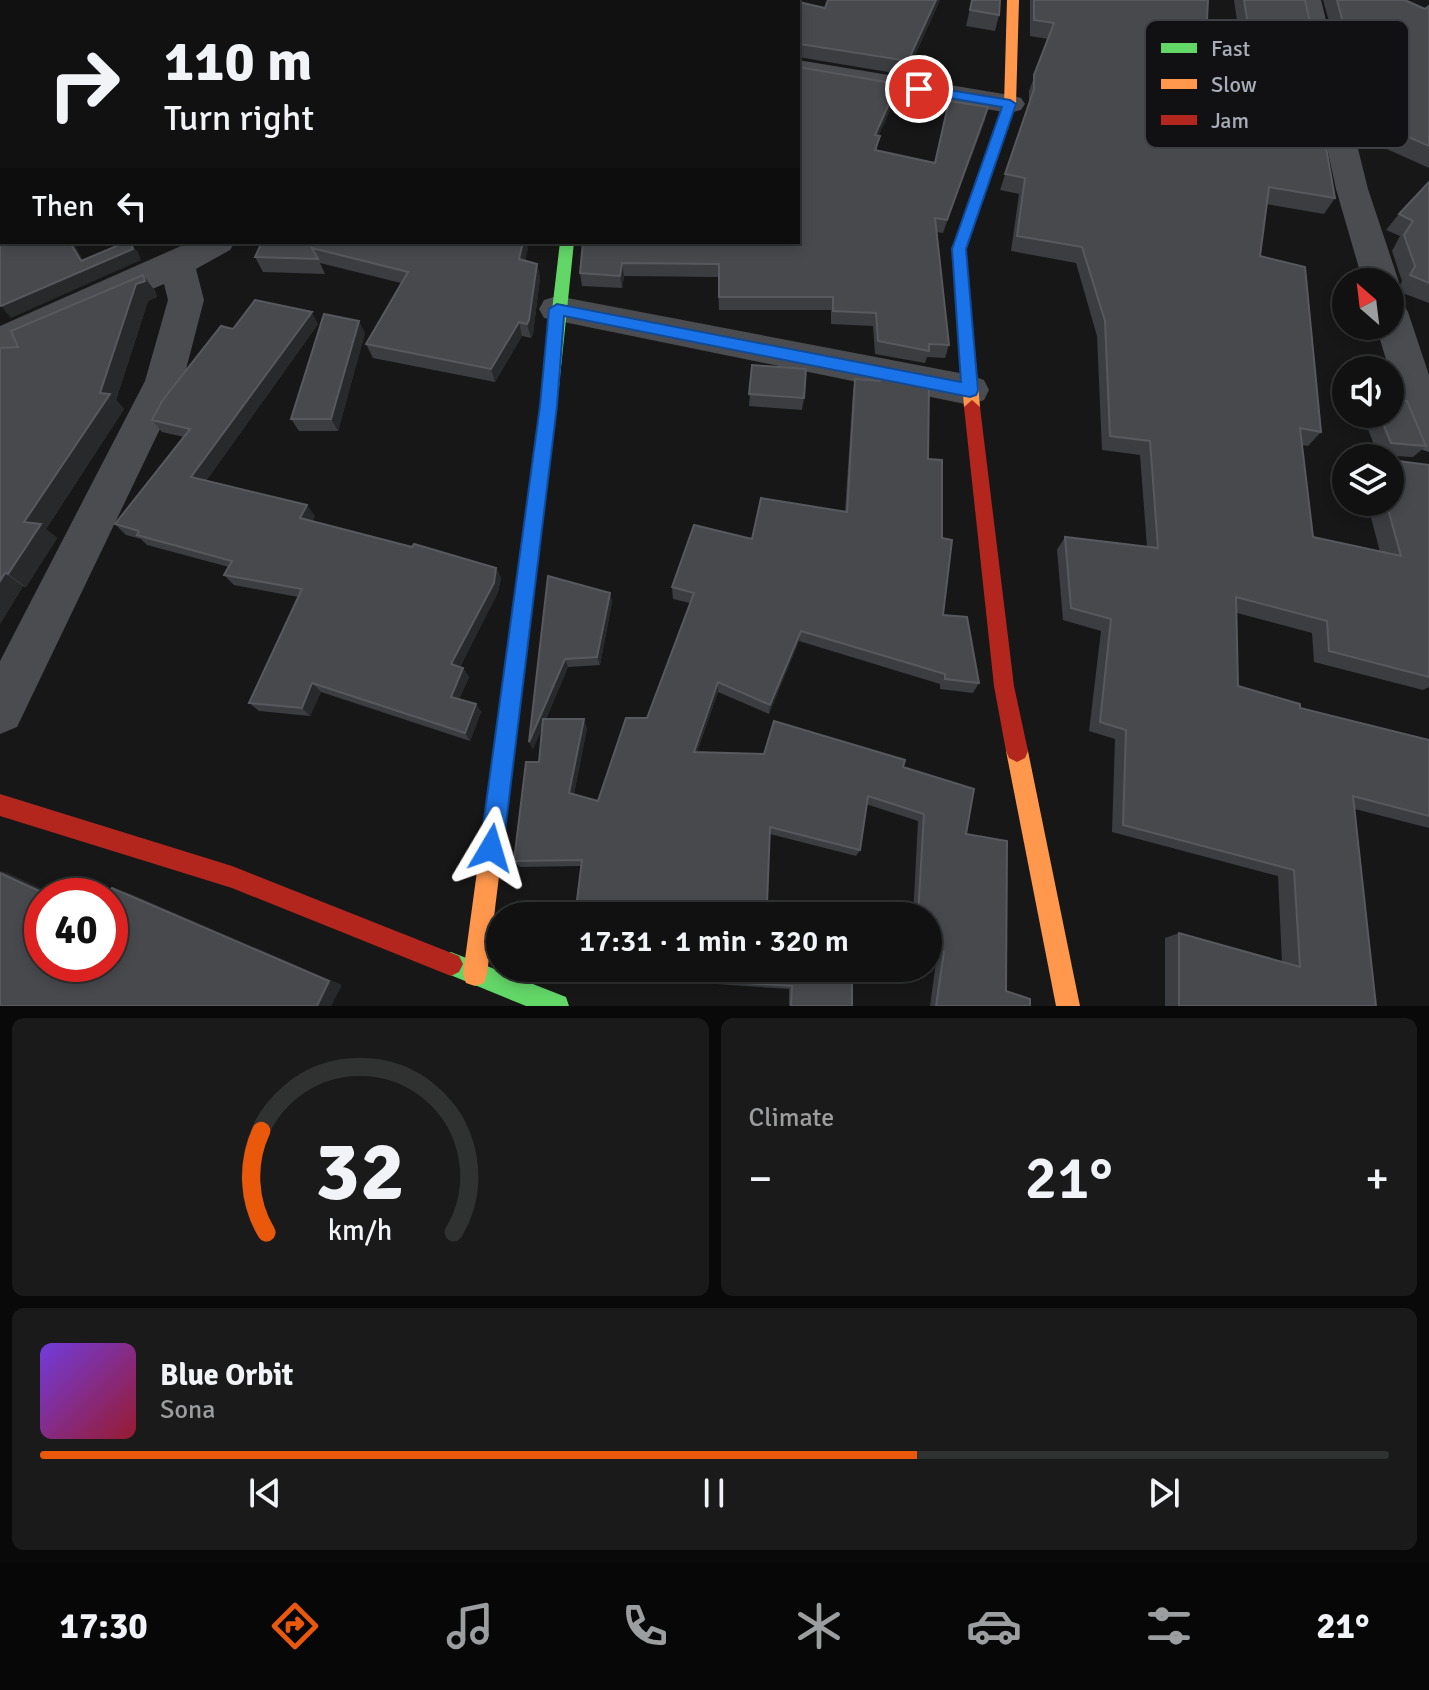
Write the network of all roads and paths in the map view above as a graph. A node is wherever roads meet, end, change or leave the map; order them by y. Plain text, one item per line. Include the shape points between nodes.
1 (1013, 0) edge
2 (1308, 0) edge
3 (1313, 20) edge
4 (800, 69) edge
5 (1010, 104) junction
6 (1342, 148) edge
7 (214, 244) edge
8 (567, 244) edge
9 (177, 264) junction
10 (1377, 268) edge
11 (557, 309) junction
12 (1404, 335) edge
13 (0, 341) edge
14 (1418, 358) edge
15 (970, 390) junction
16 (1429, 436) edge
17 (0, 711) edge
18 (0, 805) edge
19 (475, 974) junction
20 (557, 1006) edge
21 (1068, 1006) edge

1 - 5 street
2 - 3 street
4 - 5 street
5 - 15 street via 959,249
6 - 10 street
7 - 9 street
8 - 11 street
9 - 13 street
9 - 17 street via 186,300 164,381
11 - 15 street
11 - 19 street
12 - 14 street
14 - 16 street
15 - 21 street via 1004,686
18 - 19 street via 232,877
19 - 20 street

